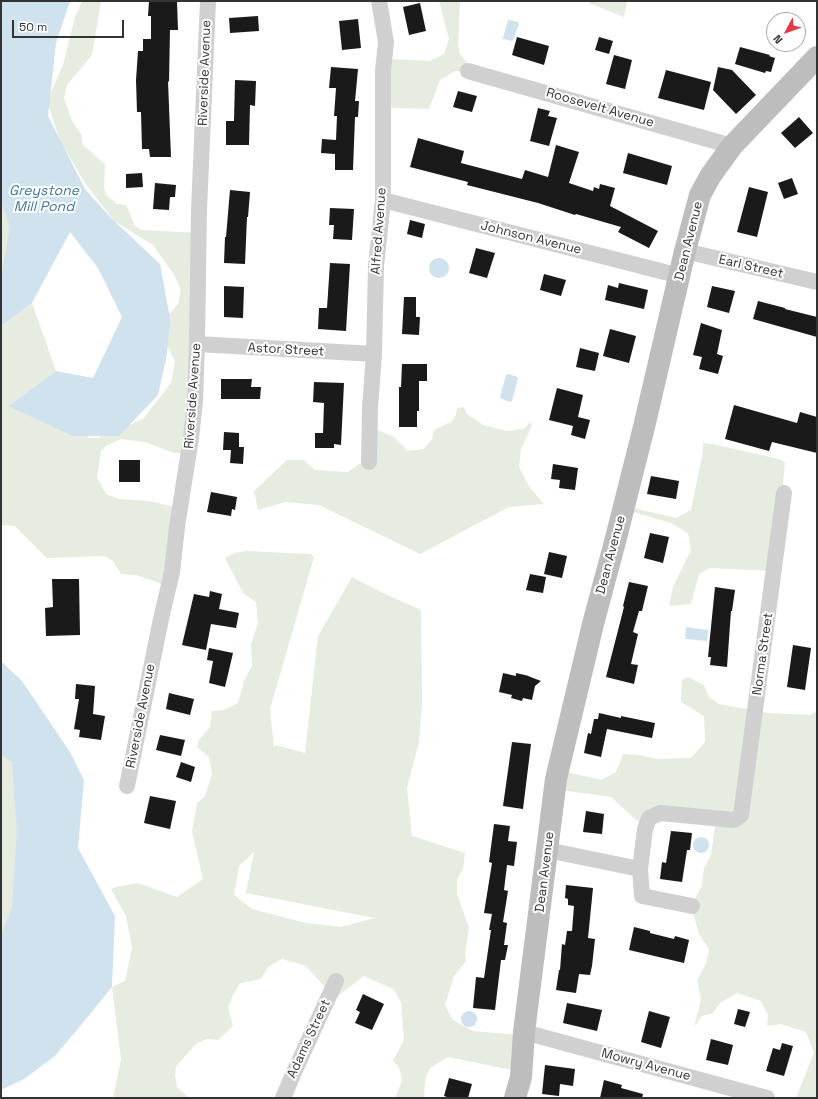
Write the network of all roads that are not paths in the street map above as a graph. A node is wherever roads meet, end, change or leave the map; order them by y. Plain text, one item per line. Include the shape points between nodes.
1 (208, 1) edge
2 (379, 1) edge
3 (817, 57) edge
4 (468, 71) dead end
5 (732, 146) junction
6 (383, 200) junction
7 (685, 251) junction
8 (680, 276) junction
9 (817, 282) edge
10 (197, 344) junction
11 (374, 354) junction
12 (369, 462) dead end
13 (784, 493) dead end
14 (127, 786) dead end
15 (548, 850) junction
16 (640, 869) junction
17 (692, 906) dead end
18 (336, 981) dead end
19 (524, 1032) junction
20 (284, 1098) edge
21 (515, 1098) edge
22 (767, 1098) edge

1 - 10 street, Riverside Avenue via 199,210
2 - 6 street, Alfred Avenue via 386,42 383,71
3 - 5 street, Dean Avenue
4 - 5 street, Roosevelt Avenue
5 - 7 street, Dean Avenue via 700,195
6 - 8 street, Johnson Avenue
6 - 11 street, Alfred Avenue via 376,266
7 - 8 street, Dean Avenue
7 - 9 street, Earl Street
8 - 15 street, Dean Avenue via 616,538 592,624 556,779
10 - 11 street, Astor Street
10 - 14 street, Riverside Avenue via 195,402 172,572
11 - 12 street, Alfred Avenue
13 - 16 street, Norma Street via 741,815 734,820 660,813 649,818 645,828
15 - 16 street
15 - 19 street, Dean Avenue
16 - 17 street via 642,896
18 - 20 street, Adams Street
19 - 21 street, Dean Avenue via 520,1077
19 - 22 street, Mowry Avenue

